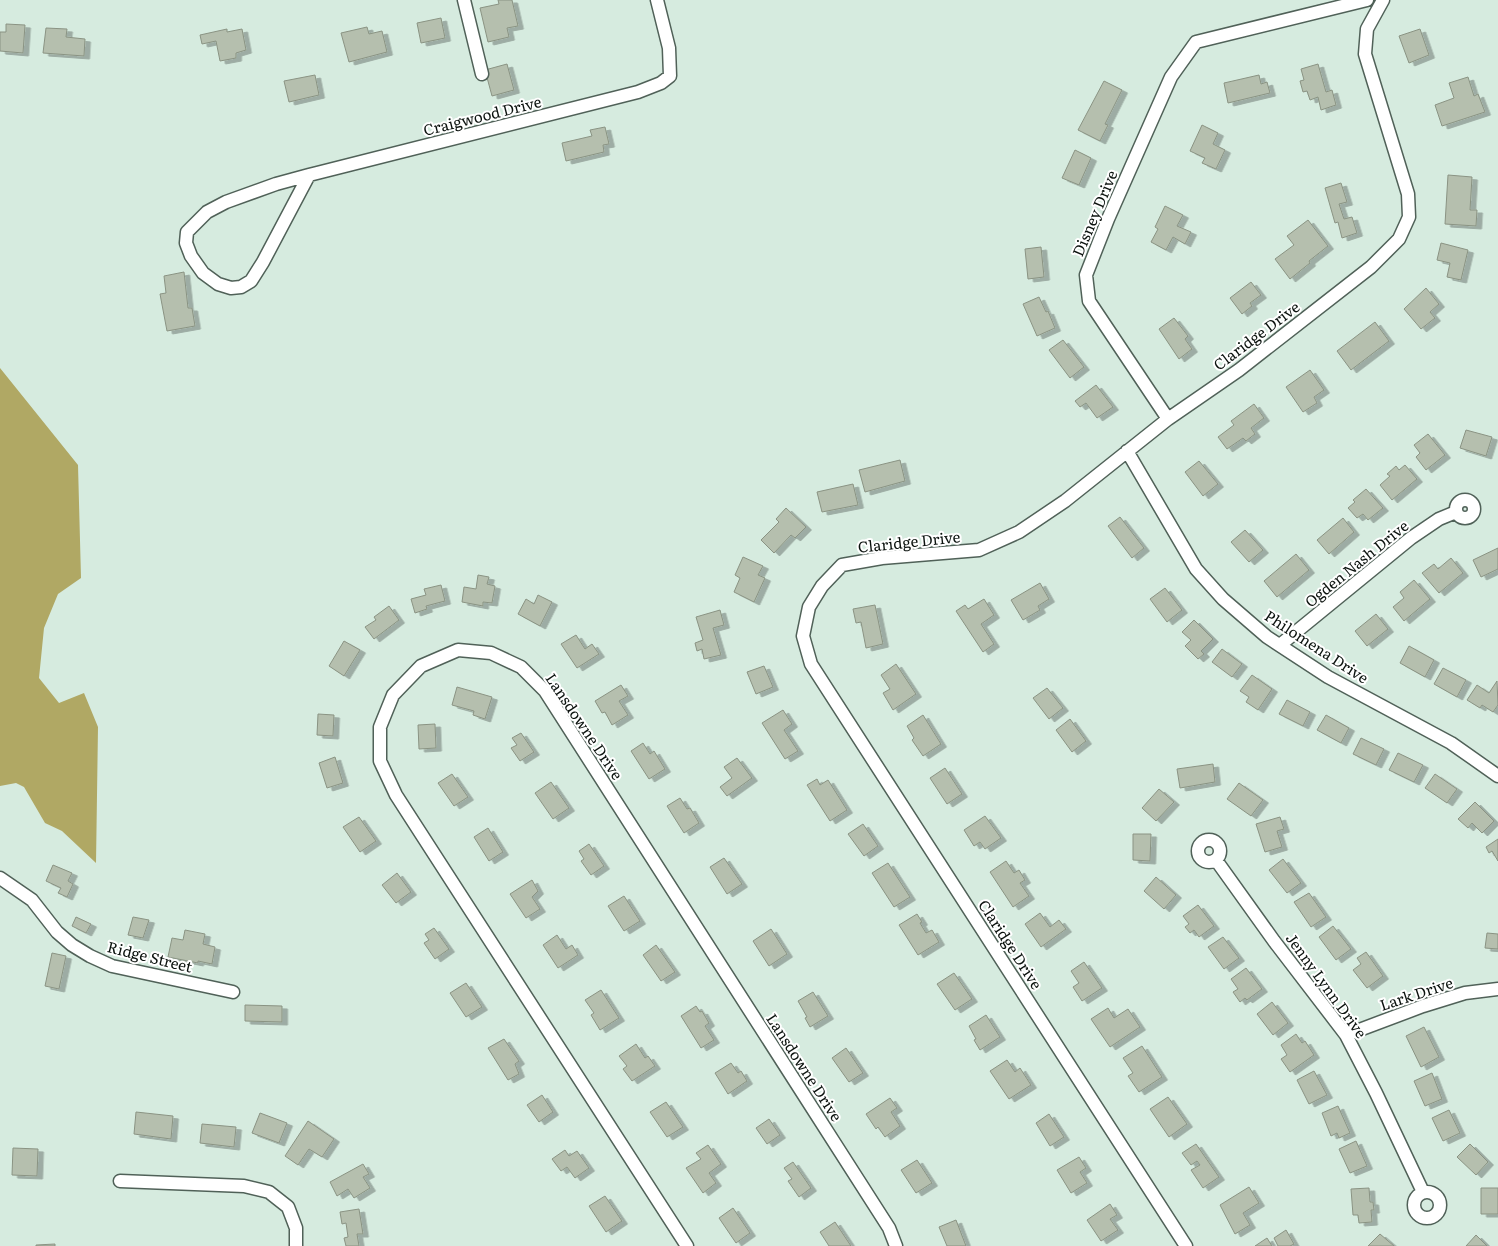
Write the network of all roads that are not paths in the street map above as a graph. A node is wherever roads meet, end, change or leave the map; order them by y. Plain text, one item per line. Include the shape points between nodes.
1 (464, 0) edge
2 (657, 0) edge
3 (1367, 0) edge
4 (1383, 0) edge
5 (482, 74) dead end
6 (309, 175) junction
7 (1168, 419) junction
8 (1127, 451) junction
9 (1456, 512) dead end
10 (1280, 645) junction
11 (1498, 776) edge
12 (1216, 860) dead end
13 (0, 878) edge
14 (1498, 989) edge
15 (233, 992) dead end
16 (1346, 1034) junction
17 (120, 1181) dead end
18 (1423, 1192) dead end
19 (296, 1246) edge
20 (687, 1246) edge
21 (896, 1246) edge
22 (1186, 1246) edge

1 - 5 street
2 - 6 street, Craigwood Drive via 670,48 670,76 661,83 638,92
3 - 7 street, Disney Drive via 1196,42 1171,77 1086,275 1089,301
4 - 7 street, Claridge Drive via 1367,29 1365,54 1408,194 1409,217 1399,239 1371,267 1239,370
6 - 6 street, Craigwood Drive via 251,282 231,288 218,284 203,273 186,243 187,232 207,212 226,202
7 - 8 street, Claridge Drive
8 - 10 street, Philomena Drive via 1196,569 1223,599
8 - 22 street, Claridge Drive via 1065,501 1019,532 979,550 882,558 842,565 822,586 809,607 804,636 811,664
9 - 10 street, Ogden Nash Drive via 1411,538
10 - 11 street, Philomena Drive via 1328,677 1451,742
12 - 16 street, Jenny Lynn Drive
13 - 15 street, Ridge Street via 32,900 57,932 90,956 112,966
14 - 16 street, Lark Drive via 1432,1003
16 - 18 street, Jenny Lynn Drive
17 - 19 street via 244,1186 269,1192 288,1207 296,1228
20 - 21 street, Lansdowne Drive via 396,795 380,761 380,728 393,695 421,666 458,650 491,653 521,667 545,691 888,1228

